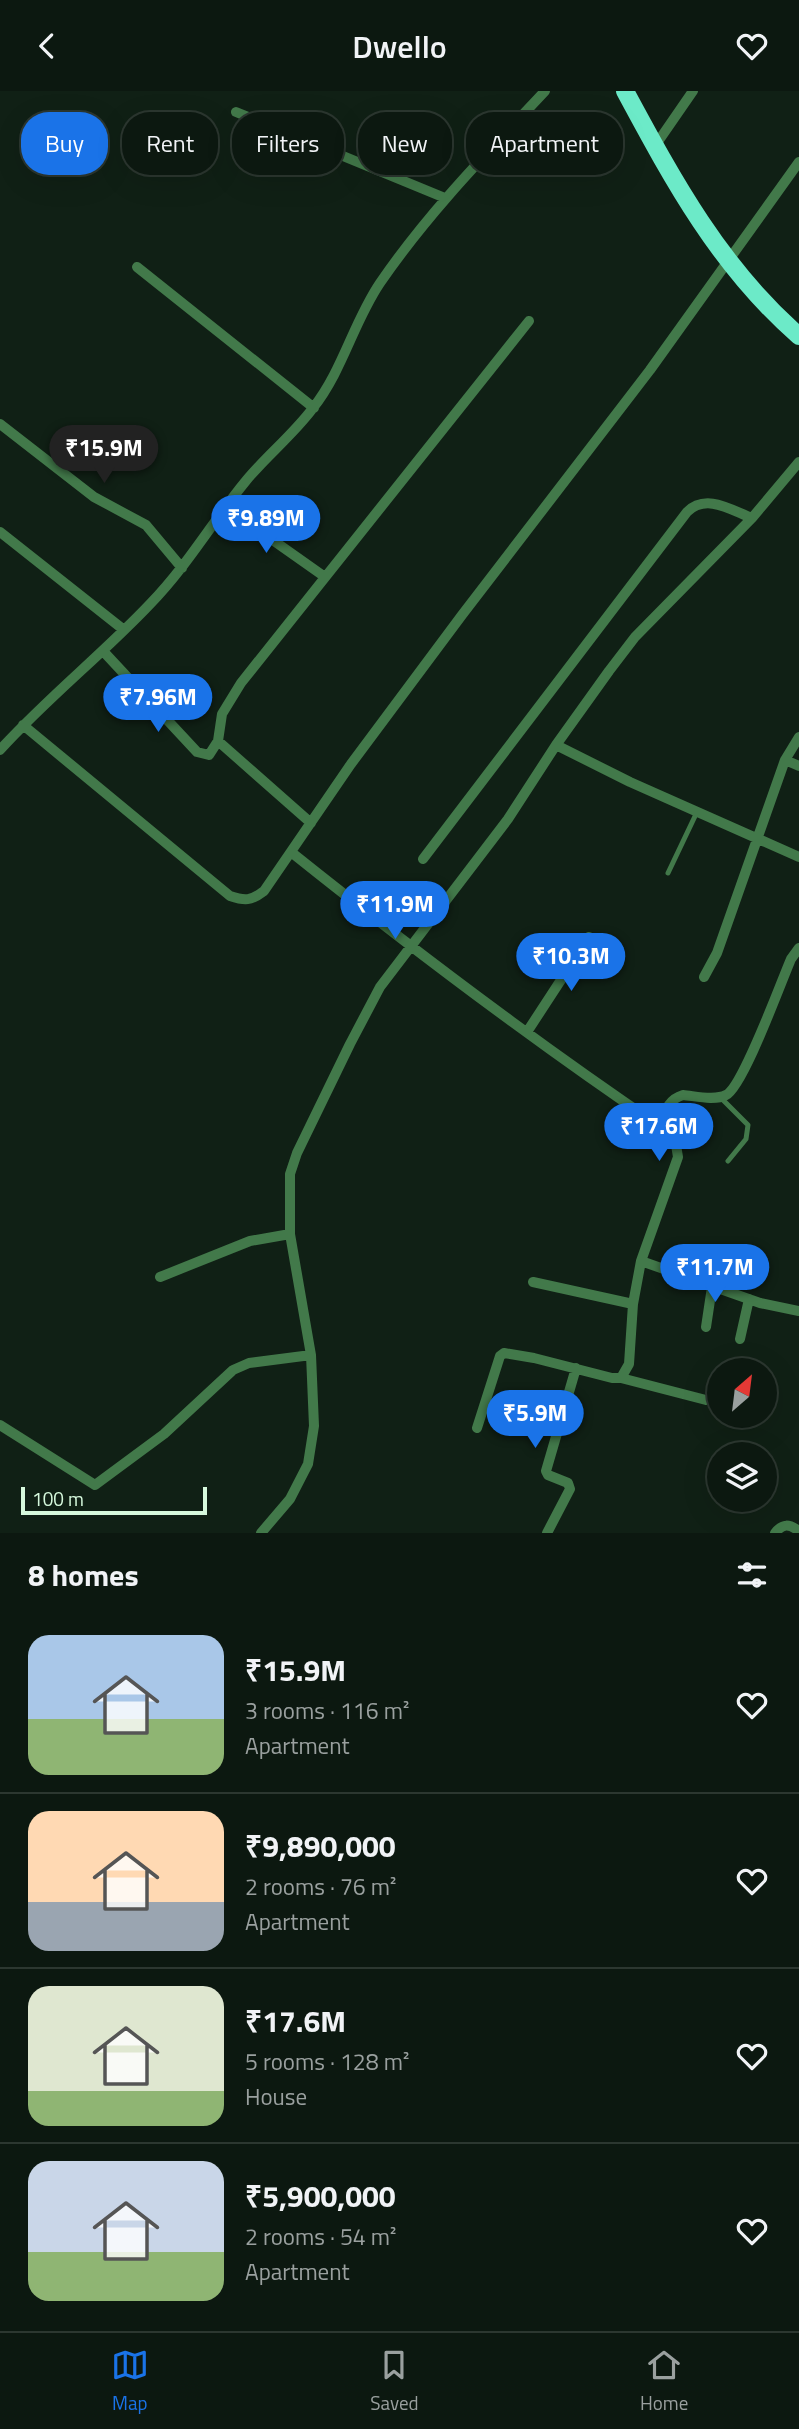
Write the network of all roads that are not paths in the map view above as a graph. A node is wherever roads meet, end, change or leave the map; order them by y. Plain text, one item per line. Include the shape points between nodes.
1 (545, 91) edge
2 (625, 91) edge
3 (693, 91) edge
4 (655, 146) junction
5 (344, 157) edge
6 (799, 162) edge
7 (445, 198) junction
8 (727, 261) junction
9 (137, 267) dead end
10 (529, 321) dead end
11 (799, 336) edge
12 (314, 408) junction
13 (0, 424) edge
14 (799, 462) edge
15 (226, 507) junction
16 (752, 518) junction
17 (0, 532) edge
18 (182, 568) junction
19 (325, 577) junction
20 (124, 630) junction
21 (103, 651) junction
22 (23, 725) junction
23 (799, 737) edge
24 (218, 741) junction
25 (555, 745) junction
26 (0, 750) edge
27 (785, 760) junction
28 (799, 766) edge
29 (697, 812) junction
30 (311, 823) junction
31 (757, 839) junction
32 (290, 852) junction
33 (799, 857) edge
34 (423, 859) dead end
35 (668, 873) dead end
36 (589, 937) dead end
37 (410, 948) junction
38 (799, 948) edge
39 (704, 977) dead end
40 (527, 1032) junction
41 (720, 1097) junction
42 (661, 1127) junction
43 (728, 1161) dead end
44 (290, 1234) junction
45 (641, 1261) junction
46 (160, 1277) dead end
47 (533, 1282) dead end
48 (712, 1287) junction
49 (749, 1299) junction
50 (633, 1304) junction
51 (799, 1311) edge
52 (706, 1327) dead end
53 (740, 1339) dead end
54 (312, 1355) junction
55 (576, 1368) junction
56 (621, 1378) junction
57 (706, 1399) dead end
58 (0, 1425) edge
59 (477, 1428) dead end
60 (799, 1531) edge
61 (261, 1533) edge
62 (547, 1533) edge
63 (775, 1533) edge

1 - 7 street
2 - 4 main road
3 - 4 street
4 - 8 main road
5 - 7 street
6 - 8 street
7 - 12 street via 365,307 334,378
8 - 11 main road
8 - 30 street
9 - 12 street
10 - 19 street
12 - 15 street
13 - 18 street via 94,498 146,525
14 - 16 street
15 - 18 street
15 - 19 street
16 - 25 street via 635,637
16 - 34 street via 713,502 687,512
17 - 20 street
18 - 20 street
19 - 24 street via 225,707
20 - 21 street
21 - 22 street
21 - 24 street via 197,752 209,755
22 - 26 street
22 - 32 street via 230,896 243,901 264,891
23 - 27 street
24 - 30 street
25 - 29 street
25 - 37 street via 508,819
27 - 28 street
27 - 31 street
29 - 31 street
29 - 35 lane
30 - 32 street
31 - 33 street
31 - 39 street via 717,953
32 - 37 street
36 - 40 street
37 - 40 street
37 - 44 street via 370,1005 293,1163
38 - 41 street via 743,1071 730,1092
40 - 42 street
41 - 42 street via 677,1097 667,1107
41 - 43 lane via 748,1125 746,1139
42 - 45 street via 676,1145 678,1157
44 - 46 street via 250,1241
44 - 54 street
45 - 48 street
45 - 50 street
47 - 50 street
48 - 49 street
48 - 52 street
49 - 51 street
49 - 53 street
50 - 56 street via 629,1364
54 - 58 street via 248,1363 233,1370 164,1434 95,1485
54 - 61 street via 314,1426 308,1464 290,1499
55 - 56 street
55 - 59 street via 502,1354
55 - 62 street via 546,1471 568,1483 570,1489
56 - 57 street
60 - 63 street via 786,1525

